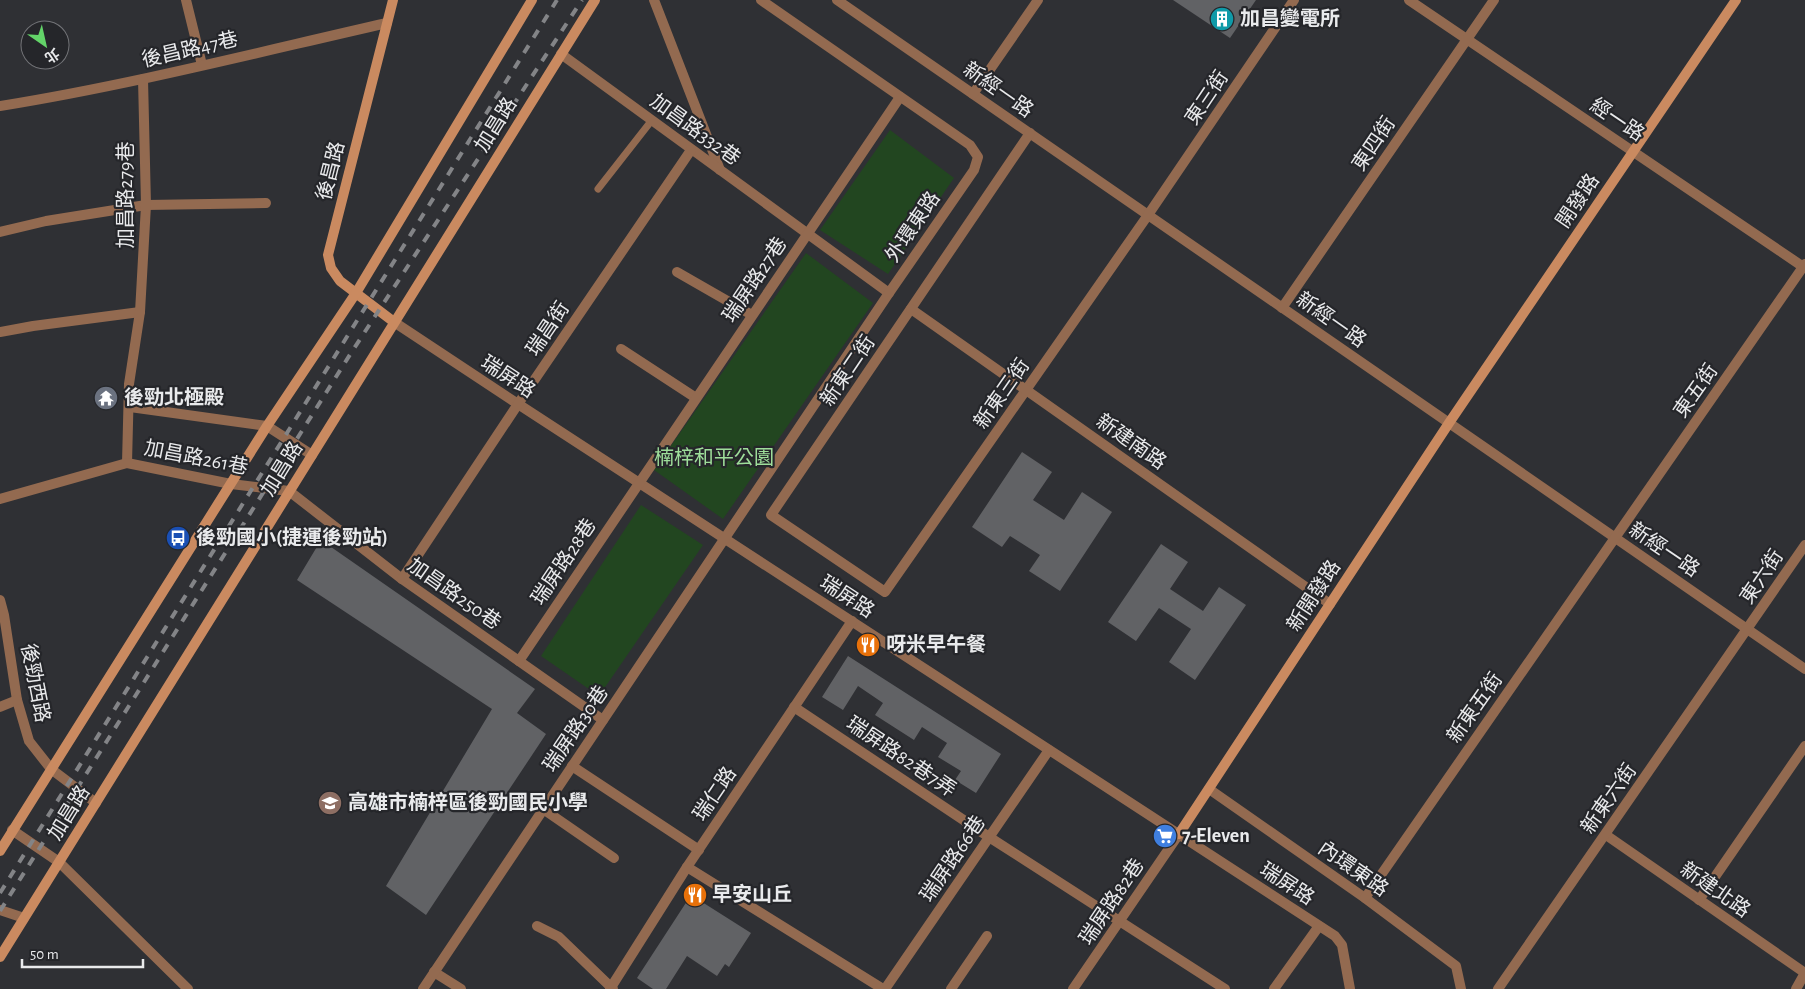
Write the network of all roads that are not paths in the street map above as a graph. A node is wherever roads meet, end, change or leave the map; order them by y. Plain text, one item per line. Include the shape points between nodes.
1 (186, 0) edge
2 (393, 0) edge
3 (532, 0) edge
4 (595, 0) edge
5 (654, 0) edge
6 (761, 0) edge
7 (838, 0) edge
8 (1038, 0) edge
9 (1294, 0) edge
10 (1409, 0) edge
11 (1494, 0) edge
12 (1736, 0) edge
13 (387, 24) junction
14 (1467, 39) junction
15 (561, 54) junction
16 (202, 65) junction
17 (143, 79) junction
18 (973, 94) junction
19 (900, 97) junction
20 (0, 106) edge
21 (652, 120) junction
22 (1030, 134) junction
23 (691, 150) junction
24 (1633, 152) junction
25 (720, 170) junction
26 (598, 189) dead end
27 (266, 203) dead end
28 (146, 205) junction
29 (1148, 215) junction
30 (0, 232) edge
31 (808, 234) junction
32 (1804, 266) edge
33 (677, 272) dead end
34 (356, 293) junction
35 (889, 293) junction
36 (1282, 308) junction
37 (911, 309) junction
38 (140, 312) junction
39 (752, 315) junction
40 (394, 322) junction
41 (0, 332) edge
42 (621, 349) dead end
43 (1026, 390) junction
44 (696, 398) junction
45 (518, 404) junction
46 (130, 407) junction
47 (1449, 423) junction
48 (267, 426) junction
49 (312, 455) junction
50 (127, 463) junction
51 (638, 482) junction
52 (231, 484) junction
53 (289, 491) junction
54 (0, 499) edge
55 (725, 538) junction
56 (1615, 538) junction
57 (1805, 545) edge
58 (402, 579) junction
59 (884, 592) joint
60 (1330, 604) junction
61 (1, 606) edge
62 (852, 621) junction
63 (1748, 629) junction
64 (519, 661) junction
65 (1805, 669) edge
66 (17, 700) junction
67 (0, 707) edge
68 (794, 707) junction
69 (603, 720) junction
70 (1805, 746) edge
71 (1049, 750) junction
72 (572, 766) junction
73 (52, 769) junction
74 (1209, 789) junction
75 (96, 802) junction
76 (543, 809) junction
77 (12, 830) junction
78 (1179, 834) junction
79 (1606, 835) junction
80 (989, 837) junction
81 (699, 850) junction
82 (0, 851) edge
83 (614, 858) dead end
84 (59, 862) junction
85 (688, 867) junction
86 (1365, 898) junction
87 (1699, 900) junction
88 (0, 910) edge
89 (24, 918) junction
90 (1120, 920) junction
91 (537, 926) dead end
92 (1319, 926) junction
93 (988, 936) dead end
94 (0, 957) edge
95 (434, 972) junction
96 (1805, 973) edge
97 (188, 989) edge
98 (423, 989) edge
99 (461, 989) edge
100 (611, 989) edge
101 (884, 989) edge
102 (951, 989) edge
103 (1073, 989) edge
104 (1225, 989) edge
105 (1274, 989) edge
106 (1350, 989) edge
107 (1460, 989) edge
108 (1498, 989) edge
109 (1796, 989) edge

1 - 16 street
2 - 13 street, 後昌路
3 - 34 street, 加昌路
4 - 15 street, 加昌路
5 - 25 street
6 - 19 street, 外環東路
7 - 18 street, 新經一路
8 - 18 street
9 - 29 street, 東三街
10 - 14 street, 經一路
11 - 14 street, 東四街
12 - 24 street, 開發路
13 - 16 street, 後昌路47巷
13 - 34 street, 後昌路 via 328,255 330,268
14 - 24 street, 經一路
14 - 36 street, 東四街
15 - 21 street, 加昌路332巷
15 - 40 street, 加昌路
16 - 17 street, 後昌路47巷
17 - 20 street, 後昌路47巷
17 - 28 street, 加昌路279巷
18 - 22 street, 新經一路
19 - 31 street, 瑞屏路27巷
19 - 35 street, 外環東路 via 970,145 978,157 974,170
21 - 23 street, 加昌路332巷
21 - 26 lane
22 - 29 street, 新經一路
22 - 37 street, 新東二街
23 - 25 street, 加昌路332巷
23 - 45 street, 瑞昌街
24 - 32 street, 經一路
24 - 47 street, 開發路
25 - 31 street, 加昌路332巷
27 - 28 street
28 - 30 street
28 - 38 street, 加昌路279巷
29 - 36 street, 新經一路
29 - 43 street, 新東三街
31 - 35 street, 加昌路332巷
31 - 39 street, 瑞屏路27巷
32 - 56 street, 東五街
33 - 39 street
34 - 40 street, 後昌路
34 - 48 street, 加昌路
35 - 55 street, 外環東路
36 - 47 street, 新經一路
37 - 43 street, 新建南路
37 - 59 street, 新東二街 via 771,515
38 - 41 street
38 - 46 street, 加昌路279巷 via 129,384
39 - 44 street, 瑞屏路27巷
40 - 45 street, 瑞屏路
40 - 49 street, 加昌路
42 - 44 street
43 - 59 street, 新東三街
43 - 60 street, 新建南路
44 - 51 street, 瑞屏路27巷
45 - 51 street, 瑞屏路
45 - 58 street, 瑞昌街
46 - 48 street, 加昌路261巷
46 - 50 street, 加昌路279巷
47 - 56 street, 新經一路
47 - 60 street, 新開發路
48 - 49 street, 加昌路261巷
48 - 52 street, 加昌路
49 - 53 street, 加昌路
50 - 52 street, 加昌路261巷
50 - 54 street
51 - 55 street, 瑞屏路
51 - 64 street, 瑞屏路28巷
52 - 53 street, 加昌路261巷
52 - 73 street, 加昌路
53 - 58 street, 加昌路250巷
53 - 75 street, 加昌路
55 - 62 street, 瑞屏路
55 - 69 street, 瑞屏路30巷
56 - 63 street, 新經一路
56 - 86 street, 新東五街
57 - 63 street, 東六街
58 - 64 street, 加昌路250巷
60 - 74 street, 新開發路
61 - 66 street, 後勁西路
62 - 68 street, 瑞仁路
62 - 71 street, 瑞屏路
63 - 65 street, 新經一路
63 - 79 street, 新東六街
64 - 69 street, 加昌路250巷
66 - 67 street
66 - 73 street, 後勁西路 via 29,740
68 - 80 street, 瑞屏路82巷7弄
68 - 81 street, 瑞仁路
69 - 72 street, 瑞屏路30巷
70 - 87 street
71 - 78 street, 瑞屏路
71 - 80 street, 瑞屏路66巷
72 - 76 street, 瑞屏路30巷
72 - 81 street
73 - 75 street, 後勁西路
73 - 77 street, 加昌路
74 - 78 street, 新開發路
74 - 86 street, 內環東路
75 - 84 street, 加昌路
76 - 83 street
76 - 95 street, 瑞屏路30巷
77 - 82 street, 加昌路
77 - 84 street
78 - 90 street, 瑞屏路82巷
78 - 92 street, 瑞屏路
79 - 87 street, 新建北路
79 - 108 street, 新東六街
80 - 90 street, 瑞屏路82巷7弄
80 - 101 street, 瑞屏路66巷
81 - 85 street, 瑞仁路
84 - 89 street, 加昌路
84 - 97 street
85 - 100 street, 瑞仁路
85 - 101 street
86 - 107 street, 內環東路 via 1456,966
87 - 96 street, 新建北路
88 - 89 street
89 - 94 street, 加昌路
90 - 103 street, 瑞屏路82巷
90 - 104 street
91 - 100 street via 559,937
92 - 105 street
92 - 106 street, 瑞屏路 via 1342,945
93 - 102 street
95 - 98 street, 瑞屏路30巷
95 - 99 street
96 - 109 street

